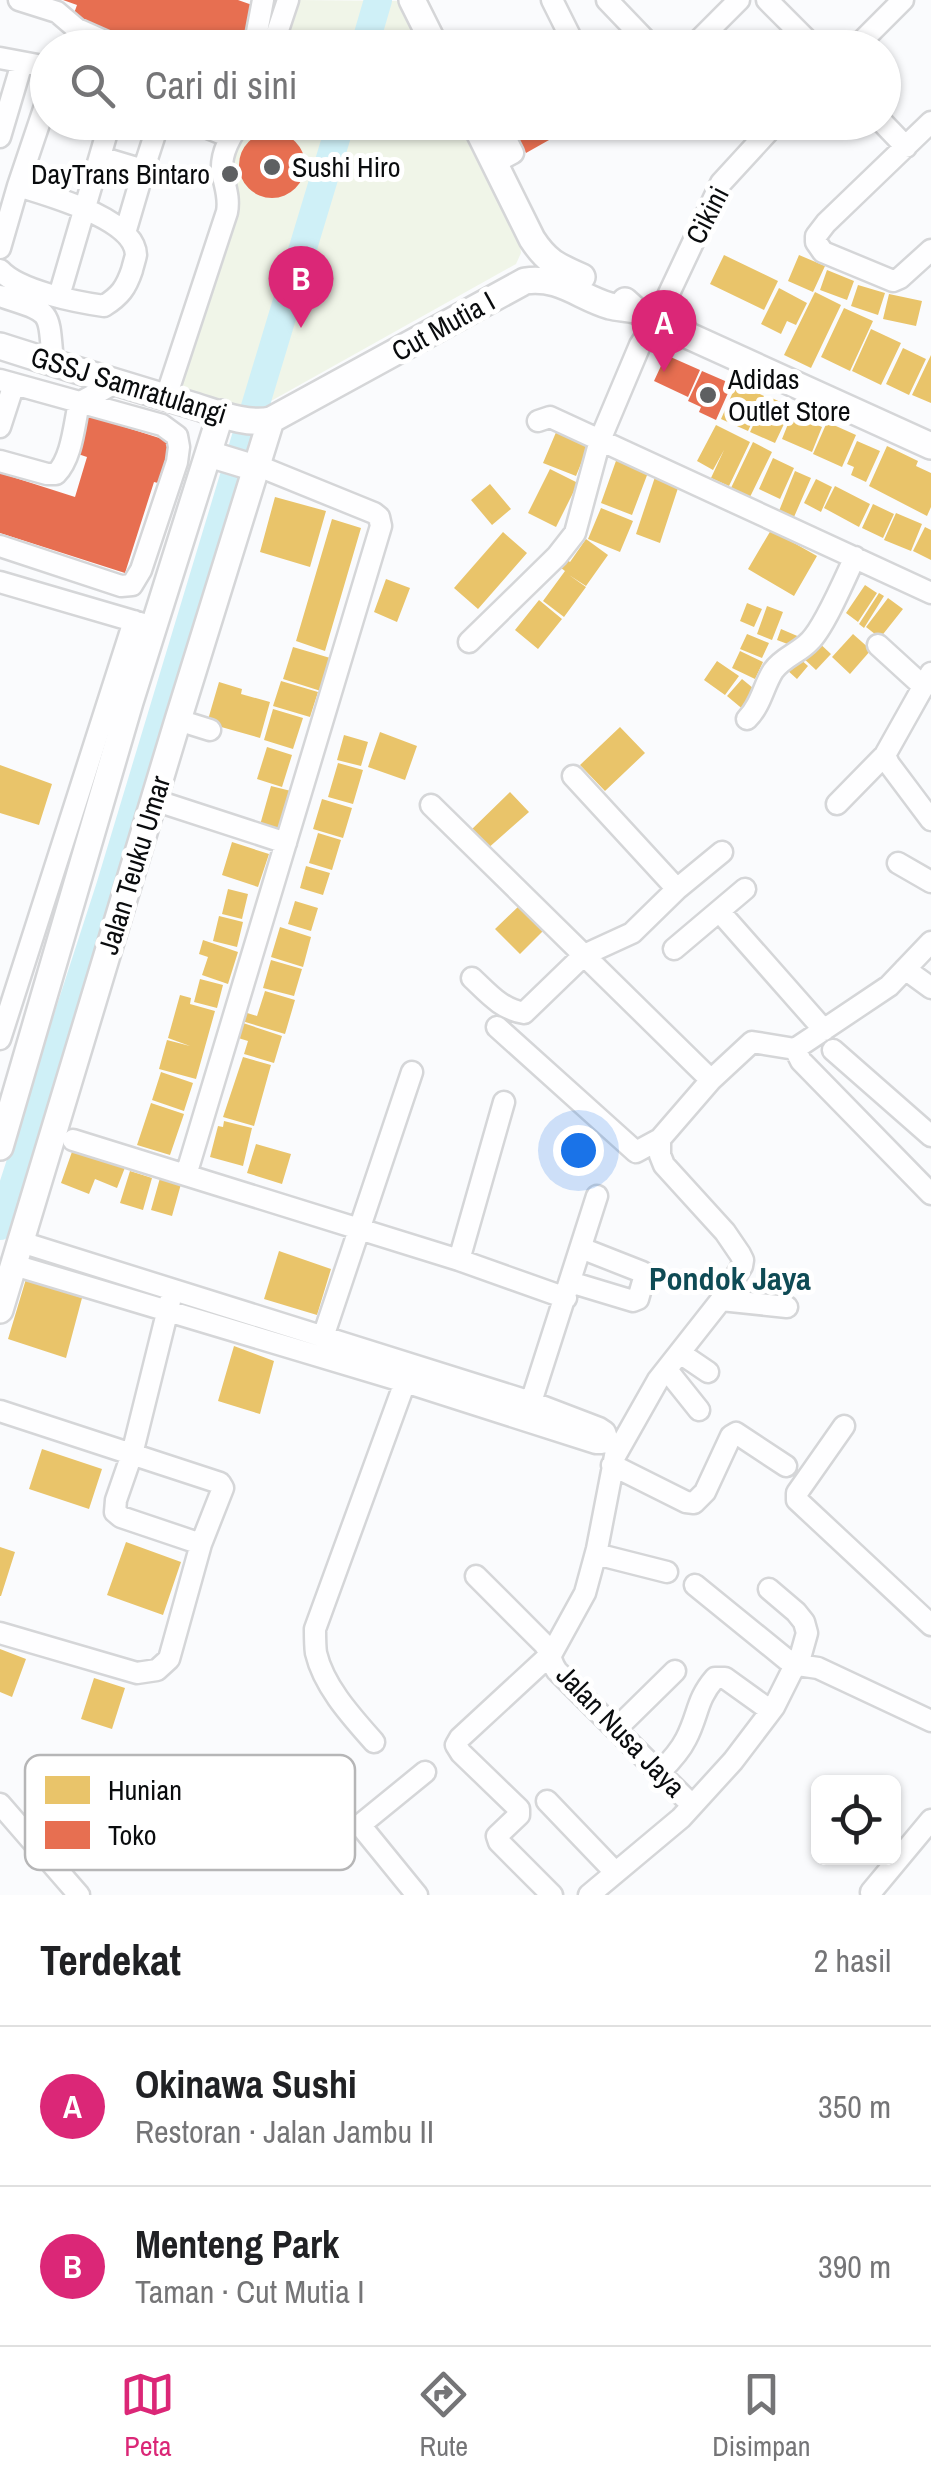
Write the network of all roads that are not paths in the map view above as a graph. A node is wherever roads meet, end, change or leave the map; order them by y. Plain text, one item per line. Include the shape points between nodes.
1 (20, 0) edge
2 (262, 0) edge
3 (288, 0) edge
4 (412, 0) edge
5 (552, 0) edge
6 (607, 0) edge
7 (739, 0) edge
8 (767, 0) edge
9 (902, 0) edge
10 (79, 30) edge
11 (257, 30) edge
12 (278, 30) edge
13 (427, 30) edge
14 (567, 30) edge
15 (636, 30) edge
16 (709, 30) edge
17 (797, 30) edge
18 (873, 30) edge
19 (8, 56) edge
20 (931, 122) edge
21 (0, 137) edge
22 (34, 140) edge
23 (105, 140) edge
24 (153, 140) edge
25 (231, 140) edge
26 (483, 140) edge
27 (506, 140) edge
28 (761, 140) edge
29 (899, 140) edge
30 (906, 147) junction
31 (100, 157) junction
32 (145, 164) junction
33 (494, 164) junction
34 (18, 186) junction
35 (84, 208) junction
36 (126, 233) junction
37 (532, 239) junction
38 (0, 248) edge
39 (931, 250) edge
40 (0, 270) edge
41 (525, 281) junction
42 (0, 296) edge
43 (59, 296) junction
44 (646, 315) junction
45 (0, 346) edge
46 (54, 363) junction
47 (106, 380) junction
48 (7, 382) edge
49 (166, 397) junction
50 (69, 400) junction
51 (246, 418) junction
52 (538, 422) dead end
53 (0, 428) edge
54 (600, 440) junction
55 (931, 446) edge
56 (0, 461) edge
57 (237, 462) junction
58 (0, 546) edge
59 (855, 557) junction
60 (0, 582) edge
61 (931, 593) edge
62 (144, 624) junction
63 (469, 642) dead end
64 (878, 646) dead end
65 (927, 680) edge
66 (747, 719) dead end
67 (178, 720) junction
68 (210, 730) dead end
69 (886, 755) junction
70 (573, 776) dead end
71 (154, 800) junction
72 (837, 804) dead end
73 (431, 806) dead end
74 (931, 820) edge
75 (286, 843) junction
76 (722, 852) dead end
77 (898, 863) dead end
78 (931, 882) edge
79 (677, 889) junction
80 (745, 889) dead end
81 (719, 911) junction
82 (931, 942) edge
83 (674, 949) dead end
84 (584, 955) junction
85 (905, 969) junction
86 (472, 978) dead end
87 (931, 988) edge
88 (497, 1027) dead end
89 (0, 1039) edge
90 (828, 1040) junction
91 (795, 1049) junction
92 (412, 1072) dead end
93 (711, 1080) junction
94 (504, 1102) dead end
95 (931, 1136) edge
96 (660, 1139) junction
97 (73, 1140) dead end
98 (0, 1147) edge
99 (186, 1175) junction
100 (931, 1194) edge
101 (597, 1196) dead end
102 (358, 1230) junction
103 (580, 1248) junction
104 (29, 1256) junction
105 (459, 1260) junction
106 (568, 1290) junction
107 (171, 1300) junction
108 (721, 1300) junction
109 (787, 1306) dead end
110 (0, 1310) edge
111 (323, 1337) junction
112 (674, 1362) junction
113 (708, 1372) dead end
114 (405, 1382) junction
115 (531, 1402) junction
116 (699, 1410) dead end
117 (0, 1412) edge
118 (844, 1426) dead end
119 (132, 1454) junction
120 (612, 1465) junction
121 (786, 1466) dead end
122 (201, 1544) junction
123 (596, 1554) junction
124 (667, 1572) dead end
125 (476, 1576) dead end
126 (695, 1585) dead end
127 (769, 1589) dead end
128 (931, 1625) edge
129 (0, 1633) edge
130 (552, 1653) junction
131 (798, 1666) junction
132 (675, 1671) dead end
133 (771, 1712) junction
134 (931, 1721) edge
135 (616, 1729) junction
136 (374, 1742) dead end
137 (425, 1772) dead end
138 (660, 1772) junction
139 (547, 1802) dead end
140 (0, 1804) edge
141 (692, 1806) junction
142 (931, 1820) edge
143 (25, 1833) edge
144 (57, 1870) edge
145 (615, 1872) junction
146 (871, 1892) dead end
147 (414, 1894) edge
148 (79, 1895) edge
149 (552, 1895) edge
150 (590, 1895) edge

1 - 10 street via 56,12
2 - 11 street
3 - 12 street
4 - 13 main road
5 - 14 street
6 - 15 street
7 - 16 street
8 - 17 street
9 - 18 street
19 - 21 street
20 - 30 street
22 - 34 street
23 - 31 street
24 - 32 street
25 - 49 street via 222,159 227,212
26 - 33 main road
27 - 33 street via 513,153
28 - 44 street, Cikini via 721,184
29 - 30 street
30 - 39 street via 826,222 816,242 823,252 893,281
31 - 32 street via 140,169
31 - 35 street
32 - 36 street
33 - 37 main road
34 - 35 street
34 - 38 street
35 - 36 street
35 - 43 street
36 - 43 street via 136,255 118,298 104,306
37 - 41 main road via 534,262
37 - 44 main road via 548,261
40 - 43 street
41 - 44 main road, Cut Mutia I via 552,281
41 - 51 main road, Cut Mutia I
42 - 46 street via 46,315
44 - 54 street, Cikini
44 - 55 main road
45 - 46 main road, GSSJ Samratulangi
46 - 47 main road, GSSJ Samratulangi
47 - 49 main road, GSSJ Samratulangi
47 - 50 street
48 - 50 street
48 - 53 street
49 - 51 main road, GSSJ Samratulangi
50 - 56 street via 66,458 56,474
50 - 58 street via 162,425 177,436 177,462 136,580 121,586
51 - 57 main road, Jalan Teuku Umar
51 - 57 main road, Jalan Teuku Umar
52 - 54 street via 550,417
54 - 59 street
54 - 63 street, Cikini via 575,533
57 - 62 main road, Jalan Teuku Umar
57 - 67 main road, Jalan Teuku Umar
57 - 75 street via 374,513 382,522
59 - 61 street
59 - 66 street via 811,640 772,672
60 - 62 street
62 - 89 street
62 - 98 main road, Jalan Teuku Umar
64 - 65 street
65 - 69 street
67 - 68 street
67 - 71 main road, Jalan Teuku Umar
69 - 72 street
69 - 74 street
70 - 79 street
71 - 75 street
71 - 104 main road, Jalan Teuku Umar
73 - 84 street
75 - 99 street
76 - 79 street
77 - 78 street
79 - 84 street via 632,933
80 - 81 street
81 - 83 street
81 - 90 street
82 - 85 street
84 - 86 street via 524,1013 499,1003
84 - 93 street
85 - 87 street
85 - 90 street
88 - 96 street via 636,1152
90 - 91 street
90 - 95 street
91 - 93 street via 756,1040
91 - 100 street
92 - 102 street
93 - 96 street
94 - 105 street
96 - 108 street, Jalan Nusa Jaya via 664,1165 743,1260
97 - 99 street
99 - 102 street
101 - 103 street
102 - 105 street
102 - 111 street
103 - 106 street
103 - 106 street via 640,1270 641,1288 634,1301
104 - 107 street
104 - 110 main road, Jalan Teuku Umar
105 - 106 street
106 - 115 street
107 - 111 street
107 - 114 street
107 - 119 street
108 - 109 street
108 - 112 street, Jalan Nusa Jaya
111 - 115 street
112 - 113 street
112 - 116 street
112 - 120 street, Jalan Nusa Jaya
114 - 115 street via 596,1443 607,1438 599,1428
114 - 136 street via 315,1629 326,1676
117 - 119 street
118 - 128 street via 797,1500
119 - 122 street via 116,1514
119 - 122 street via 221,1484
120 - 121 street via 686,1502 705,1492 736,1433
120 - 123 street, Jalan Nusa Jaya
122 - 129 street via 169,1659 157,1670 137,1674
123 - 124 street
123 - 130 street, Jalan Nusa Jaya via 585,1593
125 - 130 street
126 - 131 street
127 - 131 street via 806,1627
130 - 135 street, Jalan Nusa Jaya via 557,1671
130 - 149 street via 456,1745 521,1812 497,1836
131 - 133 street
131 - 134 street via 818,1668
132 - 135 street
133 - 138 street via 716,1678 699,1700 686,1741
133 - 141 street
135 - 138 street, Jalan Nusa Jaya
137 - 147 street via 360,1826
138 - 141 street, Jalan Nusa Jaya
139 - 145 street
140 - 143 street
141 - 145 street, Jalan Nusa Jaya
142 - 146 street
144 - 148 street
145 - 150 street, Jalan Nusa Jaya

